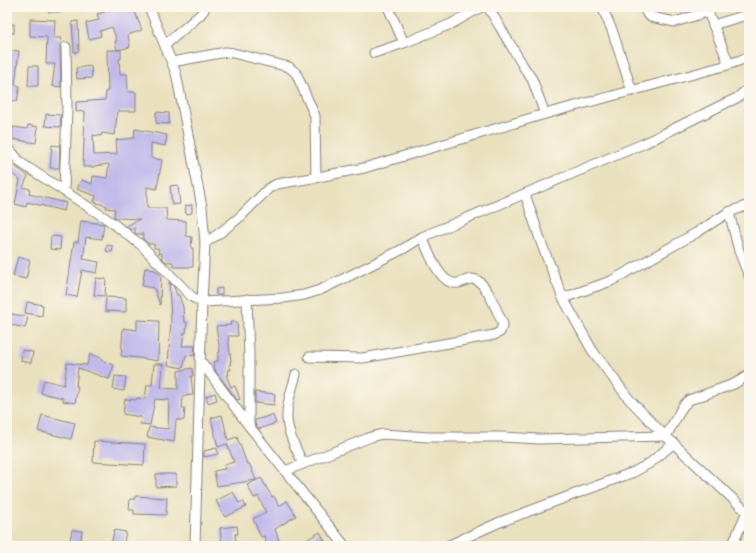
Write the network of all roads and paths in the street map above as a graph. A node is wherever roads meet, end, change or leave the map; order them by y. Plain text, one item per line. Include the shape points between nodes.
1 (51, 7) edge
2 (61, 7) edge
3 (149, 7) edge
4 (204, 7) edge
5 (388, 7) edge
6 (481, 7) edge
7 (488, 7) edge
8 (602, 7) edge
9 (644, 7) edge
10 (706, 9) edge
11 (743, 16) dead end
12 (713, 25) junction
13 (404, 43) junction
14 (165, 45) junction
15 (66, 47) dead end
16 (374, 53) dead end
17 (749, 57) edge
18 (172, 62) junction
19 (729, 64) junction
20 (749, 88) edge
21 (632, 91) junction
22 (545, 114) junction
23 (7, 146) edge
24 (316, 178) junction
25 (64, 191) junction
26 (525, 194) junction
27 (749, 205) edge
28 (729, 212) junction
29 (422, 237) junction
30 (205, 243) junction
31 (749, 276) edge
32 (563, 298) junction
33 (247, 299) junction
34 (202, 302) junction
35 (309, 357) dead end
36 (200, 360) junction
37 (296, 374) dead end
38 (749, 375) edge
39 (249, 426) junction
40 (666, 436) junction
41 (674, 444) junction
42 (303, 464) junction
43 (285, 471) junction
44 (749, 513) edge
45 (195, 546) edge
46 (345, 546) edge
47 (447, 546) edge
48 (732, 546) edge

1 - 2 street
3 - 14 street
4 - 14 street via 200,15
5 - 13 street
6 - 13 street via 451,24
7 - 22 street via 532,79
8 - 21 street
9 - 10 street via 651,17 675,22
10 - 12 street
11 - 12 street
12 - 19 street
13 - 16 street
14 - 18 street
15 - 25 street
17 - 19 street
18 - 24 street via 226,52 274,62 293,70 316,116
18 - 30 street via 188,127 202,207
19 - 21 street
20 - 26 street via 726,104 645,143
21 - 22 street
22 - 24 street via 364,168
23 - 25 street via 21,163
24 - 30 street via 277,184 269,188 240,217
25 - 34 street via 141,245 192,296
26 - 29 street
26 - 32 street
27 - 28 street
28 - 31 street via 739,251
28 - 32 street via 621,275
29 - 33 street via 320,290 283,298
29 - 35 street via 434,265 446,280 457,284 470,279 484,285 503,324 500,332 363,358
30 - 34 street
32 - 40 street via 592,350 629,399
33 - 34 street
33 - 39 street
34 - 36 street
36 - 39 street
36 - 45 street
37 - 42 street via 287,423
38 - 40 street via 734,384 689,400
39 - 43 street
40 - 41 street
40 - 42 street via 539,439 382,434
41 - 44 street
41 - 47 street via 650,464 634,472 500,522
42 - 43 street
43 - 46 street
44 - 48 street via 744,516

